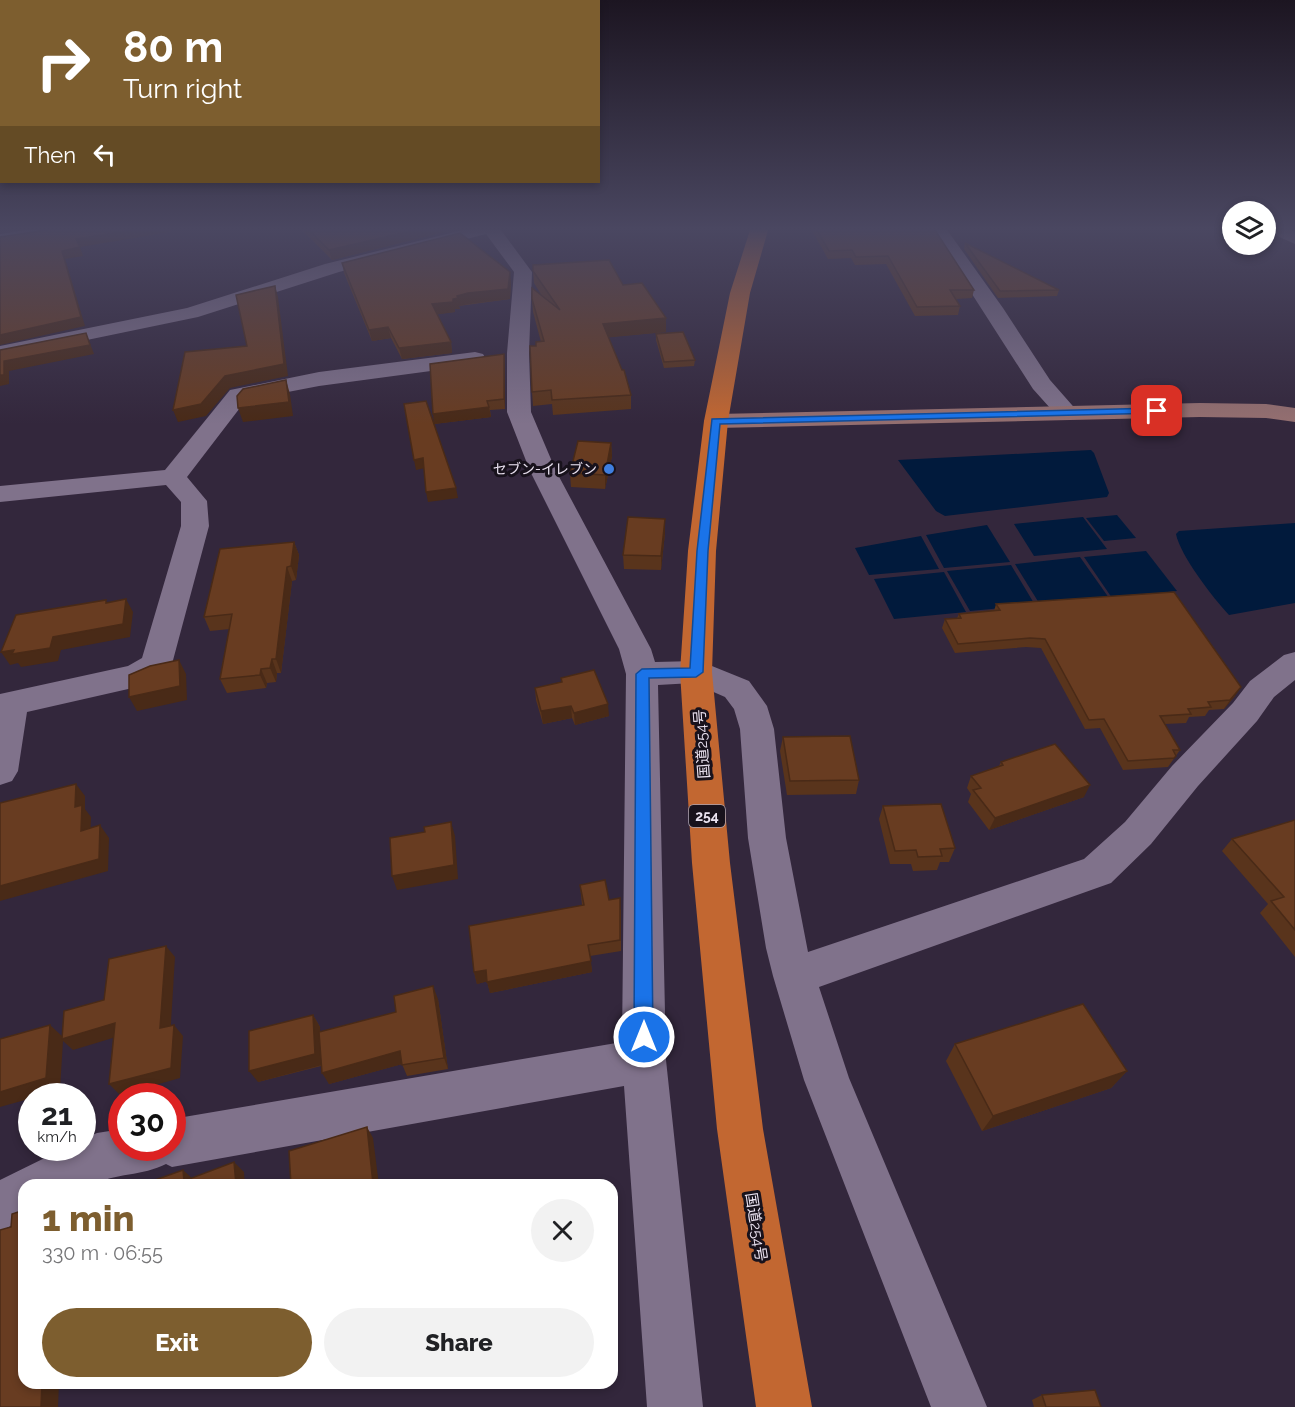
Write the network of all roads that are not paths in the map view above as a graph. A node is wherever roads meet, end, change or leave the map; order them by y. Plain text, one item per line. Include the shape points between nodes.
1 (255, 293) edge
2 (522, 293) edge
3 (740, 293) edge
4 (983, 293) edge
5 (0, 352) edge
6 (519, 353) junction
7 (1067, 413) junction
8 (1295, 415) edge
9 (716, 421) junction
10 (173, 477) junction
11 (0, 494) edge
12 (1295, 663) edge
13 (696, 672) junction
14 (642, 674) junction
15 (0, 771) edge
16 (794, 976) junction
17 (644, 1060) junction
18 (186, 1141) edge
19 (108, 1155) edge
20 (54, 1179) edge
21 (18, 1197) edge
22 (0, 1206) edge
23 (675, 1407) edge
24 (784, 1407) edge
25 (959, 1407) edge

1 - 5 street via 191,313
2 - 6 street
3 - 9 highway, 国道254号 / 254
4 - 7 street via 1041,384
6 - 10 street via 320,379 238,395
6 - 14 street via 519,412 543,471 635,649
7 - 8 street via 1200,410
7 - 9 street
9 - 13 highway, 国道254号 / 254 via 702,551
10 - 11 street
10 - 15 street via 194,501 195,526 156,664 137,676 12,703
12 - 16 street via 1262,689 1138,833 1097,871
13 - 14 street
13 - 16 street via 737,688 755,721 767,838
13 - 24 highway, 国道254号 / 254 via 711,863 740,1129
14 - 17 street
16 - 25 street via 827,1080
17 - 18 street
17 - 23 street
19 - 20 street
21 - 22 street

